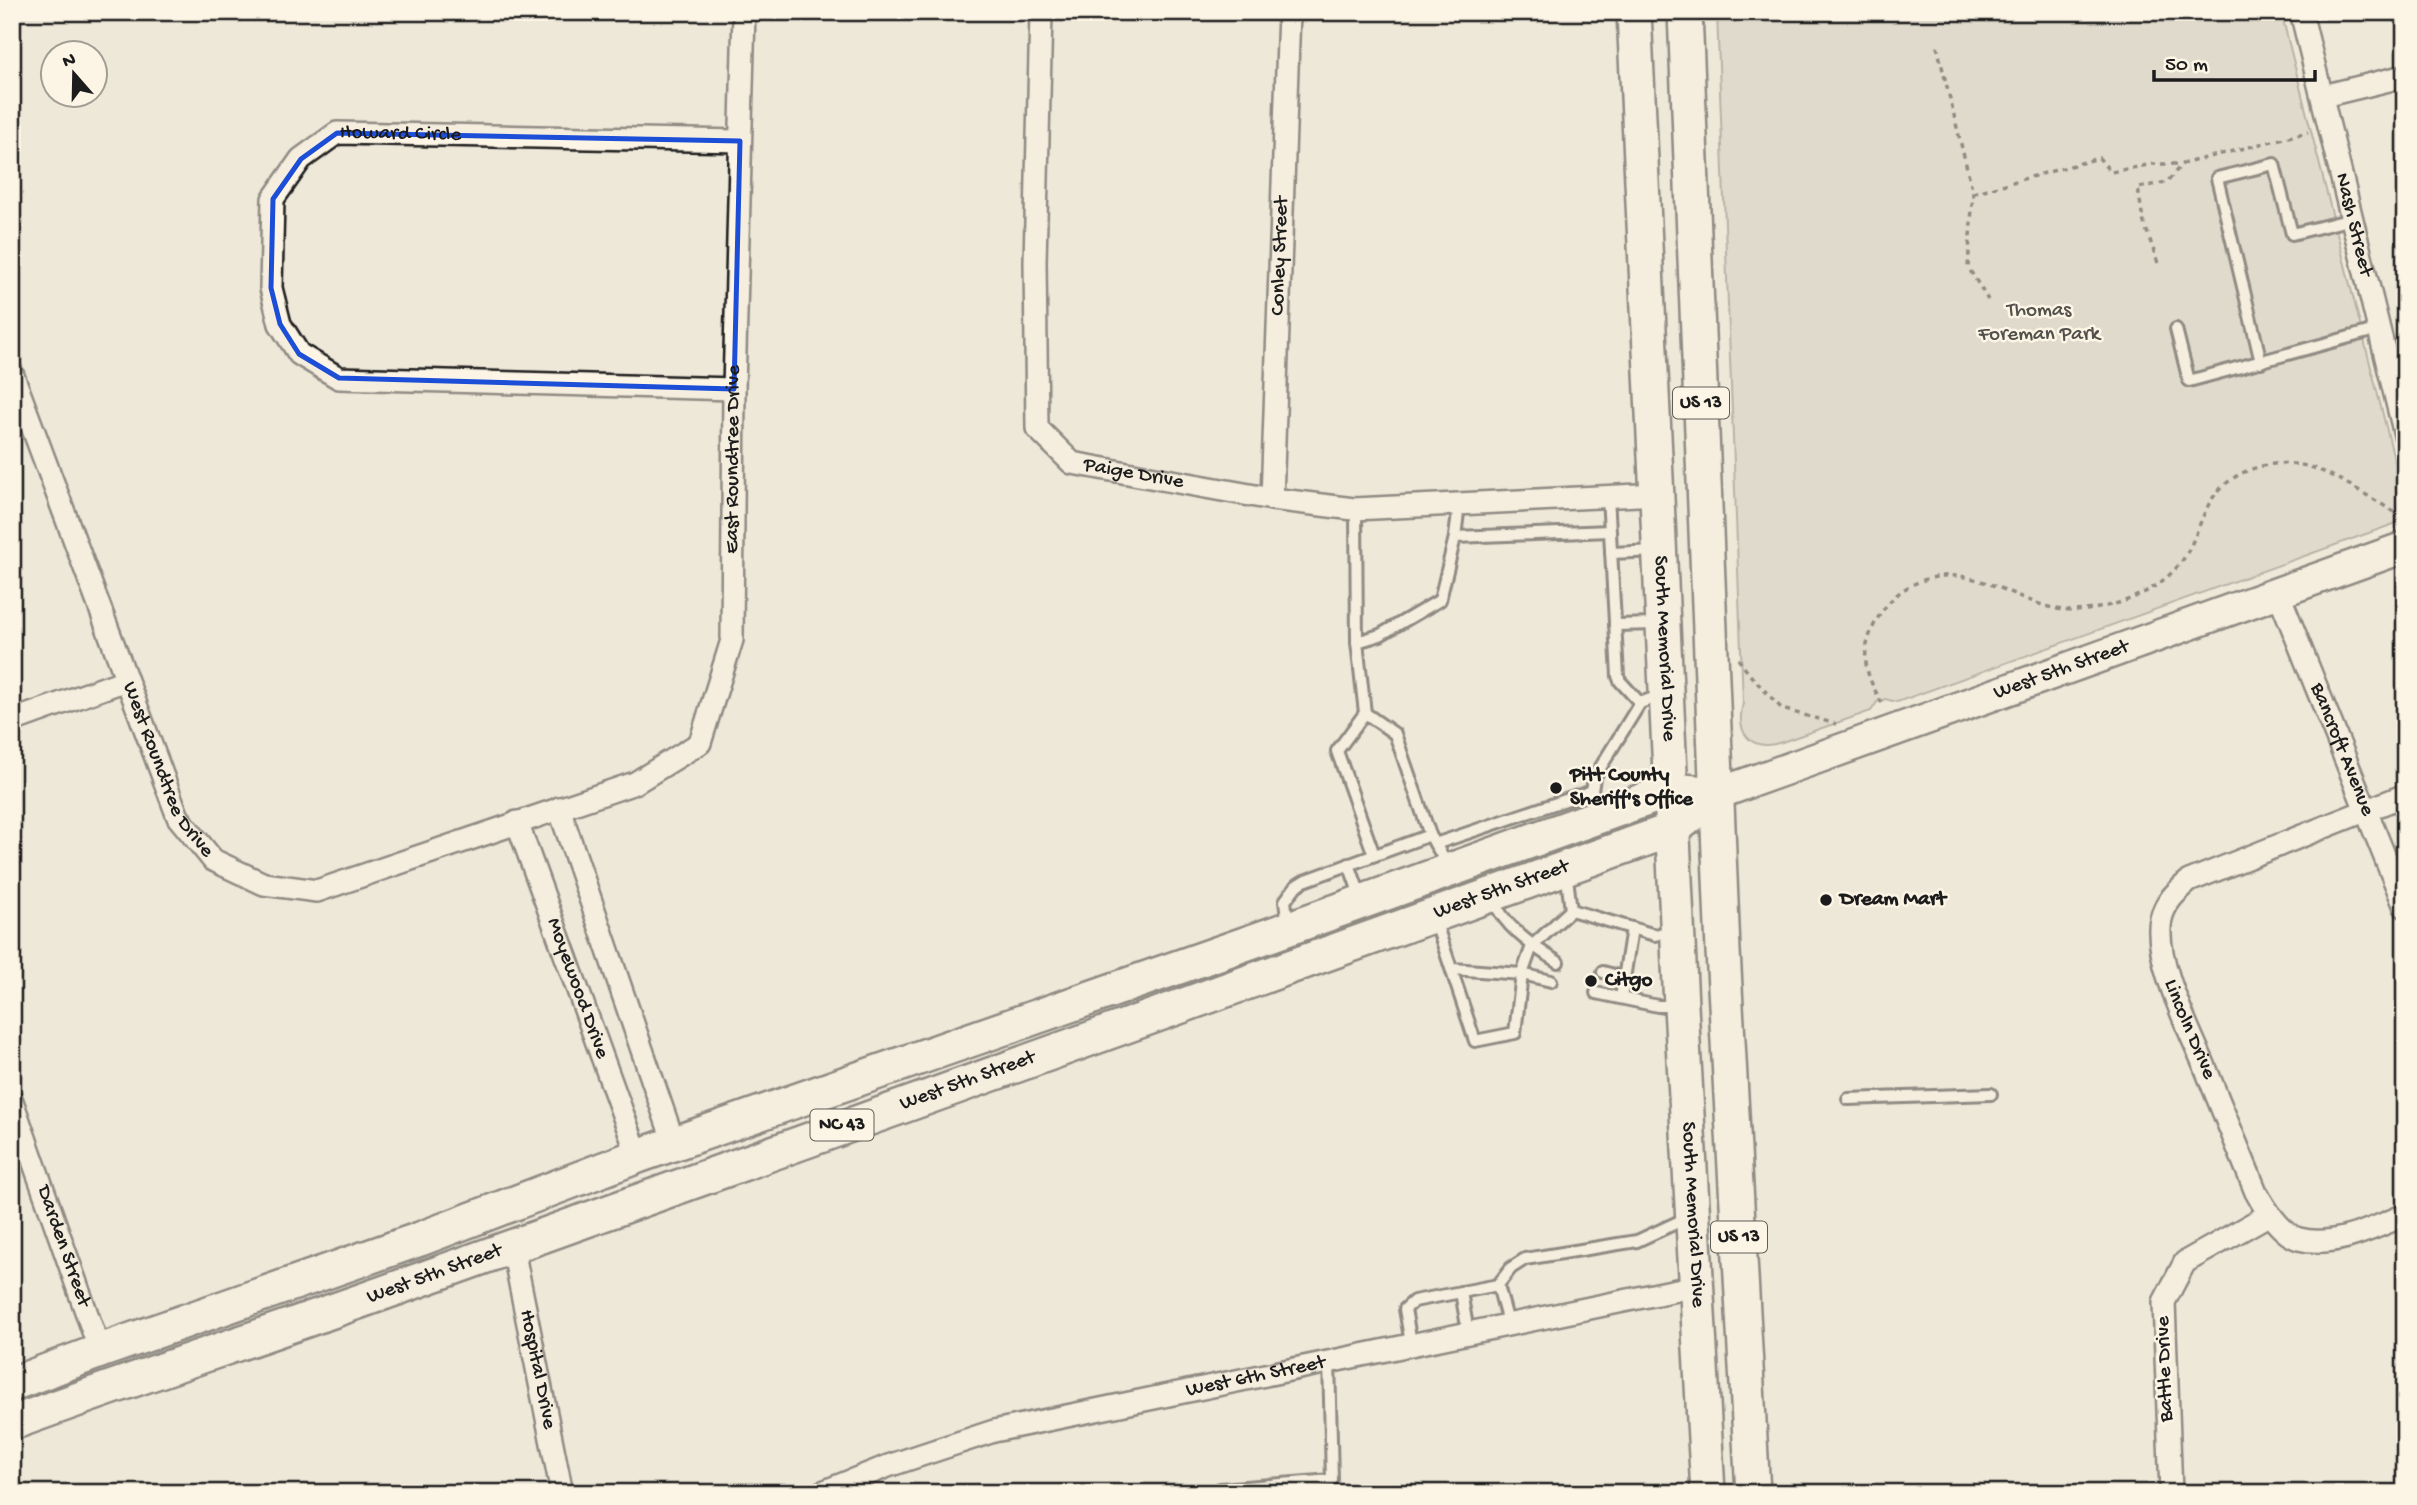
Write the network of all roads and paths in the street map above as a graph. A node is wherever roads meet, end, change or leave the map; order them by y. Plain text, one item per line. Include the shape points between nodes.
1 (744, 12) edge
2 (1041, 12) edge
3 (1289, 12) edge
4 (1634, 12) edge
5 (1685, 12) edge
6 (2301, 12) edge
7 (1937, 46) dead end
8 (2405, 76) edge
9 (2323, 96) junction
10 (2329, 127) junction
11 (740, 141) junction
12 (2182, 164) junction
13 (1973, 193) junction
14 (2352, 219) junction
15 (2158, 263) dead end
16 (1988, 300) dead end
17 (2176, 329) dead end
18 (2379, 329) junction
19 (2261, 362) junction
20 (12, 373) edge
21 (734, 389) junction
22 (2405, 435) edge
23 (1659, 494) junction
24 (1608, 496) junction
25 (1272, 499) junction
26 (1459, 504) junction
27 (1356, 509) junction
28 (2405, 518) edge
29 (1610, 531) junction
30 (1455, 537) junction
31 (2405, 547) edge
32 (1661, 550) junction
33 (1611, 553) junction
34 (2278, 592) junction
35 (1665, 624) junction
36 (1615, 625) junction
37 (1357, 642) junction
38 (1738, 658) dead end
39 (126, 680) junction
40 (1654, 698) junction
41 (1882, 703) dead end
42 (1365, 713) junction
43 (12, 721) edge
44 (1838, 724) dead end
45 (1672, 790) junction
46 (1717, 794) junction
47 (2405, 795) edge
48 (1595, 804) junction
49 (559, 808) junction
50 (2364, 809) junction
51 (517, 822) junction
52 (1674, 829) junction
53 (1438, 850) junction
54 (1374, 855) junction
55 (1349, 864) junction
56 (1566, 867) junction
57 (1491, 894) junction
58 (1362, 902) junction
59 (2405, 908) edge
60 (1571, 910) junction
61 (1433, 914) junction
62 (1288, 928) junction
63 (1632, 928) junction
64 (1678, 929) junction
65 (1532, 946) junction
66 (1558, 962) dead end
67 (1452, 969) junction
68 (1603, 972) dead end
69 (1522, 974) junction
70 (1625, 978) junction
71 (1551, 981) dead end
72 (1596, 993) dead end
73 (1621, 998) junction
74 (1681, 1006) junction
75 (1991, 1094) dead end
76 (1848, 1099) dead end
77 (12, 1101) edge
78 (674, 1143) junction
79 (638, 1156) junction
80 (2268, 1215) junction
81 (2405, 1215) edge
82 (1693, 1219) junction
83 (420, 1239) junction
84 (512, 1244) junction
85 (1498, 1285) junction
86 (1696, 1286) junction
87 (396, 1288) junction
88 (1461, 1292) junction
89 (1508, 1323) junction
90 (1468, 1332) junction
91 (1411, 1343) junction
92 (100, 1351) junction
93 (1329, 1360) junction
94 (149, 1373) junction
95 (12, 1384) edge
96 (12, 1423) edge
97 (1220, 1489) dead end
98 (562, 1493) edge
99 (820, 1493) edge
100 (1708, 1493) edge
101 (1753, 1493) edge
102 (2171, 1493) edge

1 - 11 street, East Roundtree Drive
2 - 25 street, Paige Drive via 1035,262 1037,428 1072,463
3 - 25 street, Conley Street
4 - 23 main road, South Memorial Drive / US 13
5 - 46 main road, US 13
6 - 9 street, Nash Street
7 - 13 path
8 - 9 street
9 - 10 street, Nash Street
10 - 12 path
10 - 14 street, Nash Street
11 - 21 street, East Roundtree Drive
11 - 21 street, Howard Circle via 337,133 301,159 273,199 271,288 280,324 299,354 339,378
12 - 13 path via 2111,172 2099,158
12 - 15 path via 2167,182 2138,188
13 - 16 path via 1968,267
14 - 18 street, Nash Street
14 - 19 lane via 2292,234 2274,164 2217,178
17 - 19 lane via 2189,381
18 - 19 lane
18 - 22 street, Nash Street
20 - 39 street, West Roundtree Drive
21 - 49 street, East Roundtree Drive via 732,640 699,743 635,783
23 - 24 street, Paige Drive
23 - 32 main road, South Memorial Drive / US 13
24 - 26 street, Paige Drive
24 - 29 lane
25 - 27 street, Paige Drive
26 - 27 street, Paige Drive
26 - 30 lane
27 - 37 lane
28 - 41 path via 2320,470 2269,464 2246,471 2224,486 2210,502 2180,564 2162,583 2115,604 2066,611 1956,575 1925,579 1889,601 1871,632 1867,677
29 - 30 lane
29 - 33 lane
30 - 37 lane via 1440,600 1380,635
31 - 34 main road, West 5th Street
32 - 33 lane
32 - 35 main road, South Memorial Drive / US 13
33 - 36 lane
34 - 46 main road, West 5th Street
34 - 50 street, Bancroft Avenue
35 - 36 lane
35 - 40 main road, South Memorial Drive / US 13
36 - 40 lane via 1620,681
37 - 42 lane
38 - 44 path via 1782,709
39 - 43 street
39 - 51 street, West Roundtree Drive via 178,817 213,860 264,884 317,891
40 - 45 main road, South Memorial Drive / US 13
40 - 48 lane via 1594,778
42 - 53 lane via 1395,734
42 - 54 lane via 1336,751
45 - 46 main road, West 5th Street / NC 43
45 - 48 main road, West 5th Street / NC 43
45 - 52 main road, South Memorial Drive / US 13
46 - 52 main road, West 5th Street
46 - 101 main road, US 13
47 - 50 street
48 - 53 main road, West 5th Street / NC 43 via 1499,838
49 - 51 street, West Roundtree Drive
49 - 78 street, Moyewood Drive
50 - 59 street, Bancroft Avenue
50 - 80 street, Lincoln Drive via 2189,881 2165,905 2161,921 2160,938 2171,984
51 - 79 street, Moyewood Drive
52 - 56 main road, West 5th Street / NC 43
52 - 64 main road, South Memorial Drive / US 13
53 - 54 lane
53 - 58 main road, West 5th Street / NC 43
54 - 55 lane
55 - 58 lane
55 - 62 lane via 1304,881 1289,894 1285,901
56 - 57 main road, West 5th Street / NC 43
56 - 60 lane
57 - 61 main road, West 5th Street / NC 43
57 - 65 lane via 1498,912
58 - 62 main road, West 5th Street / NC 43
60 - 63 lane
60 - 65 lane
61 - 67 lane
61 - 84 main road, West 5th Street / NC 43
62 - 78 main road, West 5th Street / NC 43
63 - 64 lane via 1655,935
63 - 70 lane
64 - 74 main road, South Memorial Drive / US 13
65 - 66 lane
65 - 69 lane
67 - 69 lane
67 - 69 lane via 1475,1041 1514,1033
68 - 70 lane
69 - 71 lane
70 - 73 lane
72 - 73 lane
73 - 74 lane
74 - 82 main road, South Memorial Drive / US 13
75 - 76 lane
77 - 92 street, Darden Street
78 - 79 main road, West 5th Street / NC 43
78 - 87 main road via 677,1158 667,1170 454,1250
79 - 83 main road, West 5th Street / NC 43
80 - 81 street, Lincoln Drive via 2297,1239 2333,1240
80 - 102 street, Battle Drive via 2185,1262 2164,1302
82 - 85 lane via 1637,1241 1525,1259
82 - 86 main road, South Memorial Drive / US 13
83 - 92 main road, West 5th Street / NC 43
83 - 94 main road via 345,1282 181,1344
84 - 87 main road, West 5th Street / NC 43
84 - 98 street, Hospital Drive
85 - 88 lane
85 - 89 lane
86 - 89 street, West 6th Street
86 - 100 main road, South Memorial Drive / US 13
87 - 94 main road, West 5th Street / NC 43
88 - 90 lane
88 - 91 lane via 1409,1303 1405,1309
89 - 90 street, West 6th Street
90 - 91 street, West 6th Street
91 - 93 street, West 6th Street
92 - 95 main road, West 5th Street / NC 43
93 - 97 lane via 1332,1480
93 - 99 street, West 6th Street via 994,1431
94 - 96 main road, West 5th Street / NC 43

